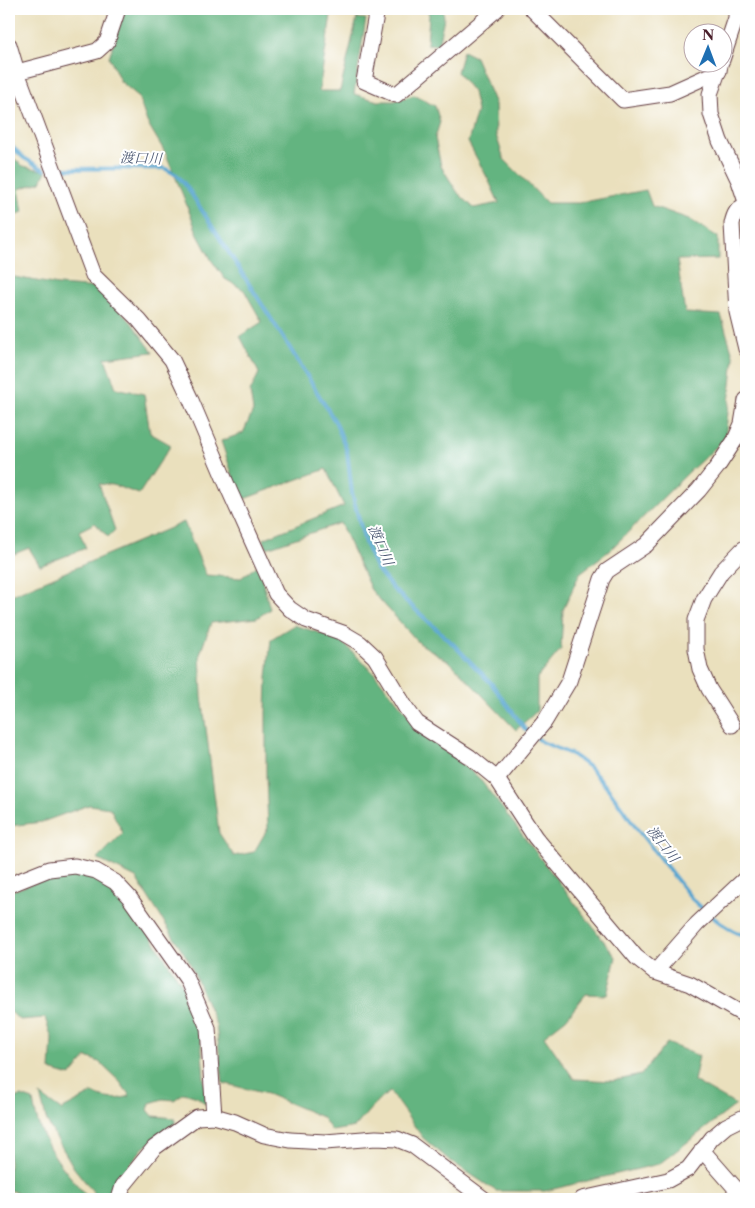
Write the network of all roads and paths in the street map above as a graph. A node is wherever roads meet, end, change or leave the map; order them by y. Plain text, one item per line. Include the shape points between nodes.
1 (118, 9) edge
2 (377, 9) edge
3 (497, 9) edge
4 (532, 9) edge
5 (736, 9) edge
6 (732, 30) edge
7 (9, 45) edge
8 (17, 72) junction
9 (706, 72) edge
10 (718, 72) edge
11 (746, 203) edge
12 (746, 349) edge
13 (746, 400) edge
14 (746, 547) edge
15 (732, 725) dead end
16 (497, 778) junction
17 (746, 878) edge
18 (9, 885) edge
19 (654, 972) junction
20 (746, 1016) edge
21 (214, 1116) junction
22 (746, 1116) edge
23 (702, 1150) junction
24 (744, 1198) edge
25 (119, 1199) edge
26 (484, 1199) edge
27 (582, 1199) edge

1 - 8 street via 107,42 97,51
2 - 3 street via 364,81 396,95
4 - 9 street via 623,100 670,92
5 - 6 street
7 - 8 street
8 - 16 street via 93,275 139,320 172,360 276,594 306,620 343,633 360,643 375,656 417,723
10 - 11 street via 710,94 711,114
11 - 12 street via 735,214 732,224 737,312
13 - 16 street via 742,424 734,440 699,490 646,545 607,571 569,681 545,721
14 - 15 street via 720,572 696,620 700,669
16 - 19 street via 535,838 636,957
17 - 19 street via 697,924
18 - 21 street via 49,869 75,866 109,878 129,897 186,980 208,1028
19 - 20 street via 690,984
21 - 25 street via 197,1117 154,1148 123,1186
21 - 26 street via 290,1140 396,1139 412,1145
22 - 23 street via 726,1126
23 - 24 street
23 - 27 street via 688,1169 668,1180

